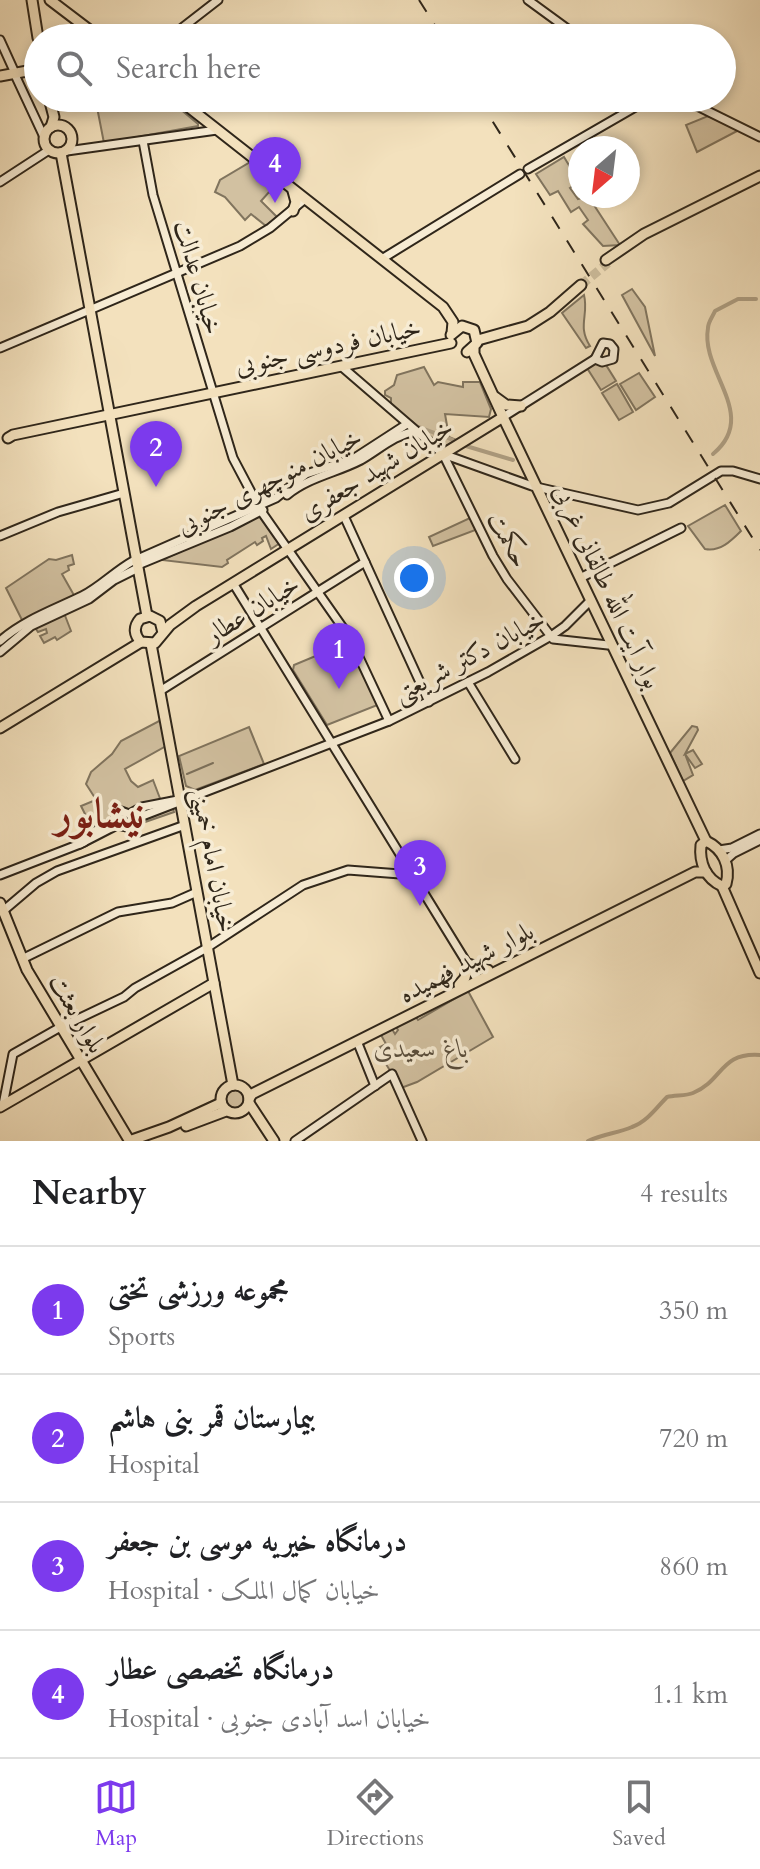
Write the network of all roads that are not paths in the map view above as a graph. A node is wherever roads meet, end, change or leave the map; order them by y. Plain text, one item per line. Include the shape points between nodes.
1 (34, 0) edge
2 (218, 0) edge
3 (528, 0) edge
4 (54, 1) edge
5 (38, 15) junction
6 (38, 24) edge
7 (39, 24) edge
8 (83, 24) edge
9 (86, 24) edge
10 (187, 24) edge
11 (561, 24) edge
12 (0, 40) edge
13 (24, 74) edge
14 (16, 75) junction
15 (0, 79) edge
16 (24, 93) edge
17 (33, 112) edge
18 (54, 112) edge
19 (194, 112) edge
20 (627, 112) edge
21 (709, 112) edge
22 (207, 125) junction
23 (56, 126) junction
24 (44, 137) junction
25 (760, 137) edge
26 (143, 141) junction
27 (49, 150) junction
28 (64, 152) junction
29 (528, 169) dead end
30 (520, 174) dead end
31 (760, 178) edge
32 (0, 182) edge
33 (291, 188) junction
34 (306, 198) junction
35 (295, 209) junction
36 (318, 209) junction
37 (385, 257) junction
38 (607, 261) tunnel mouth
39 (178, 273) junction
40 (580, 284) tunnel mouth
41 (90, 310) junction
42 (462, 326) junction
43 (452, 338) junction
44 (474, 343) junction
45 (0, 348) edge
46 (595, 359) junction
47 (341, 366) junction
48 (214, 391) junction
49 (493, 399) junction
50 (517, 408) junction
51 (110, 416) junction
52 (504, 423) junction
53 (407, 424) junction
54 (487, 427) junction
55 (416, 431) junction
56 (4, 439) edge
57 (443, 454) junction
58 (760, 479) edge
59 (530, 482) junction
60 (292, 488) junction
61 (124, 493) junction
62 (260, 509) junction
63 (344, 516) junction
64 (681, 528) dead end
65 (0, 536) edge
66 (563, 545) junction
67 (283, 547) junction
68 (365, 562) junction
69 (138, 564) junction
70 (246, 575) junction
71 (580, 578) junction
72 (233, 583) junction
73 (223, 589) junction
74 (318, 591) junction
75 (240, 593) junction
76 (590, 602) junction
77 (52, 613) junction
78 (147, 616) junction
79 (180, 617) junction
80 (160, 621) junction
81 (261, 627) junction
82 (163, 633) junction
83 (551, 636) junction
84 (0, 641) edge
85 (143, 641) junction
86 (608, 645) junction
87 (1, 650) edge
88 (468, 682) junction
89 (160, 691) junction
90 (429, 702) junction
91 (389, 721) junction
92 (0, 728) edge
93 (650, 728) junction
94 (327, 735) junction
95 (332, 744) junction
96 (319, 749) junction
97 (515, 759) dead end
98 (177, 783) junction
99 (199, 795) junction
100 (180, 801) junction
101 (130, 817) junction
102 (116, 823) junction
103 (185, 825) junction
104 (760, 834) edge
105 (760, 840) edge
106 (704, 842) junction
107 (719, 850) junction
108 (701, 859) junction
109 (725, 861) junction
110 (706, 872) junction
111 (0, 874) edge
112 (413, 875) junction
113 (680, 877) junction
114 (724, 885) junction
115 (197, 892) junction
116 (735, 909) junction
117 (1, 910) edge
118 (207, 947) junction
119 (22, 959) junction
120 (760, 961) edge
121 (468, 964) junction
122 (760, 973) edge
123 (482, 976) junction
124 (214, 983) junction
125 (463, 986) junction
126 (45, 1004) junction
127 (398, 1018) junction
128 (59, 1028) junction
129 (357, 1041) junction
130 (79, 1058) junction
131 (64, 1070) junction
132 (233, 1085) junction
133 (375, 1086) junction
134 (247, 1100) junction
135 (2, 1106) edge
136 (223, 1107) junction
137 (128, 1141) edge
138 (150, 1141) edge
139 (272, 1141) edge
140 (295, 1141) edge
141 (422, 1141) edge

1 - 5 main road
1 - 6 main road
2 - 10 street
3 - 11 street
4 - 5 main road via 43,5
4 - 8 main road
4 - 9 main road
5 - 7 main road
12 - 14 street
13 - 14 main road
14 - 15 main road
14 - 16 street
17 - 24 street
18 - 23 main road
19 - 22 main road
20 - 29 street
21 - 25 street
22 - 26 street
22 - 33 main road
22 - 34 main road
23 - 24 main road
23 - 28 main road via 69,129 72,136
24 - 27 main road
26 - 28 street
26 - 39 street, خیابان عدالت via 153,195
27 - 28 main road
27 - 32 street
28 - 41 main road
30 - 37 street
31 - 38 main road
33 - 34 main road
33 - 35 main road
34 - 35 street
34 - 36 main road
34 - 37 main road
35 - 36 main road
35 - 39 street via 252,240
36 - 43 main road via 443,307 453,322
37 - 42 main road via 446,305
39 - 41 street
39 - 48 street, خیابان عدالت
40 - 44 main road via 527,322
41 - 45 street
41 - 51 main road
42 - 43 main road
42 - 44 main road via 471,328
43 - 44 main road via 457,351
43 - 47 main road, خیابان فردوسی جنوبی
44 - 49 main road, بوار آیت الله طالقانی غربی
46 - 46 street via 605,343 614,349 613,359
46 - 50 street
47 - 48 main road, خیابان فردوسی جنوبی
47 - 53 street
48 - 51 main road, خیابان فردوسی جنوبی
48 - 62 street, خیابان عدالت via 233,458
49 - 50 main road
49 - 52 main road, بوار آیت الله طالقانی غربی
49 - 54 main road
50 - 52 main road
51 - 56 main road, خیابان فردوسی جنوبی
51 - 61 main road
52 - 54 main road
52 - 59 main road, بوار آیت الله طالقانی غربی
52 - 59 main road, بوار آیت الله طالقانی غربی
53 - 55 street
53 - 60 street, خیابان منوچهری جنوبی via 353,459 309,472
54 - 57 main road, خیابان شهید جعفری
55 - 57 street
55 - 60 street, خیابان منوچهری جنوبی
57 - 59 street
57 - 63 main road, خیابان شهید جعفری
57 - 83 street, حکمت via 493,556
58 - 59 street via 721,471 651,509 627,509
59 - 66 main road, بوار آیت الله طالقانی غربی
60 - 62 street, خیابان منوچهری جنوبی
61 - 65 street
61 - 69 main road
62 - 67 street, خیابان عدالت
62 - 69 street, خیابان منوچهری جنوبی
63 - 67 main road, خیابان شهید جعفری
63 - 68 street
64 - 71 street
66 - 71 main road, بوار آیت الله طالقانی غربی
66 - 76 main road, بوار آیت الله طالقانی غربی
67 - 70 main road, خیابان شهید جعفری
67 - 74 street, خیابان عدالت
68 - 74 street, خیابان عطار
68 - 90 street
69 - 77 street, خیابان منوچهری جنوبی
69 - 78 main road
70 - 72 main road, خیابان شهید جعفری
70 - 75 street
71 - 76 main road, بوار آیت الله طالقانی غربی
72 - 73 main road, خیابان شهید جعفری
72 - 75 street
73 - 75 street
73 - 79 main road, خیابان شهید جعفری
74 - 81 street, خیابان عطار
74 - 91 street, خیابان عدالت via 350,638
75 - 81 street
76 - 83 street, خیابان دکتر شریعتی
76 - 86 main road, بوار آیت الله طالقانی غربی
76 - 93 main road, بوار آیت الله طالقانی غربی
77 - 84 street via 16,627
77 - 87 street
78 - 80 main road
78 - 85 main road via 138,622
79 - 80 main road, خیابان شهید جعفری
79 - 82 main road, خیابان شهید جعفری
80 - 82 main road
81 - 89 street, خیابان عطار
81 - 94 street
82 - 85 main road via 158,642
83 - 86 street
83 - 88 street, خیابان دکتر شریعتی
85 - 89 main road, خیابان امام خمینی
85 - 92 main road
86 - 93 main road, بوار آیت الله طالقانی غربی
88 - 90 street, خیابان دکتر شریعتی
88 - 97 street
89 - 98 main road, خیابان امام خمینی
90 - 91 street, خیابان دکتر شریعتی
91 - 95 street, خیابان دکتر شریعتی
93 - 106 main road, بوار آیت الله طالقانی غربی
94 - 95 street
94 - 96 street
95 - 96 street, خیابان دکتر شریعتی
95 - 112 street
96 - 99 street, خیابان دکتر شریعتی
98 - 99 street via 188,794
98 - 100 main road, خیابان امام خمینی
99 - 100 street, خیابان دکتر شریعتی
100 - 101 street, خیابان دکتر شریعتی
100 - 103 main road, خیابان امام خمینی
101 - 102 street via 124,828
101 - 102 street via 118,812
102 - 111 street
103 - 115 main road, خیابان امام خمینی
103 - 117 street via 57,871
104 - 107 street
105 - 109 street
106 - 107 main road
106 - 108 main road
107 - 109 main road
108 - 110 main road
108 - 113 main road, بلوار شهید فهمیده
109 - 114 main road
110 - 113 main road, بلوار شهید فهمیده
110 - 114 main road
112 - 118 street via 348,870 319,878
112 - 121 street
113 - 123 main road, بلوار شهید فهمیده
114 - 116 main road
115 - 118 main road, خیابان امام خمینی
115 - 119 street via 172,903 118,912
116 - 120 main road
116 - 122 main road
117 - 119 main road, بلوار بعثت
117 - 126 main road, بلوار بعثت via 24,972
118 - 124 main road, خیابان امام خمینی
118 - 128 street via 124,997
119 - 126 main road, بلوار بعثت
121 - 123 main road
121 - 125 main road
123 - 125 main road, بلوار شهید فهمیده
124 - 130 main road
124 - 132 main road, خیابان امام خمینی
125 - 127 main road, بلوار شهید فهمیده
126 - 128 main road, بلوار بعثت
127 - 129 main road, بلوار شهید فهمیده
127 - 134 main road, بلوار شهید فهمیده via 250,1090
128 - 130 main road, بلوار بعثت
128 - 135 street via 13,1054
129 - 133 street
129 - 134 main road, بلوار شهید فهمیده
130 - 131 main road
130 - 131 main road
130 - 137 main road, بلوار بعثت
131 - 135 main road
132 - 134 main road
132 - 136 main road via 222,1091
133 - 140 street
133 - 141 street via 392,1074
134 - 136 main road via 237,1113
134 - 139 main road
136 - 137 main road, بلوار بعثت
136 - 138 main road

